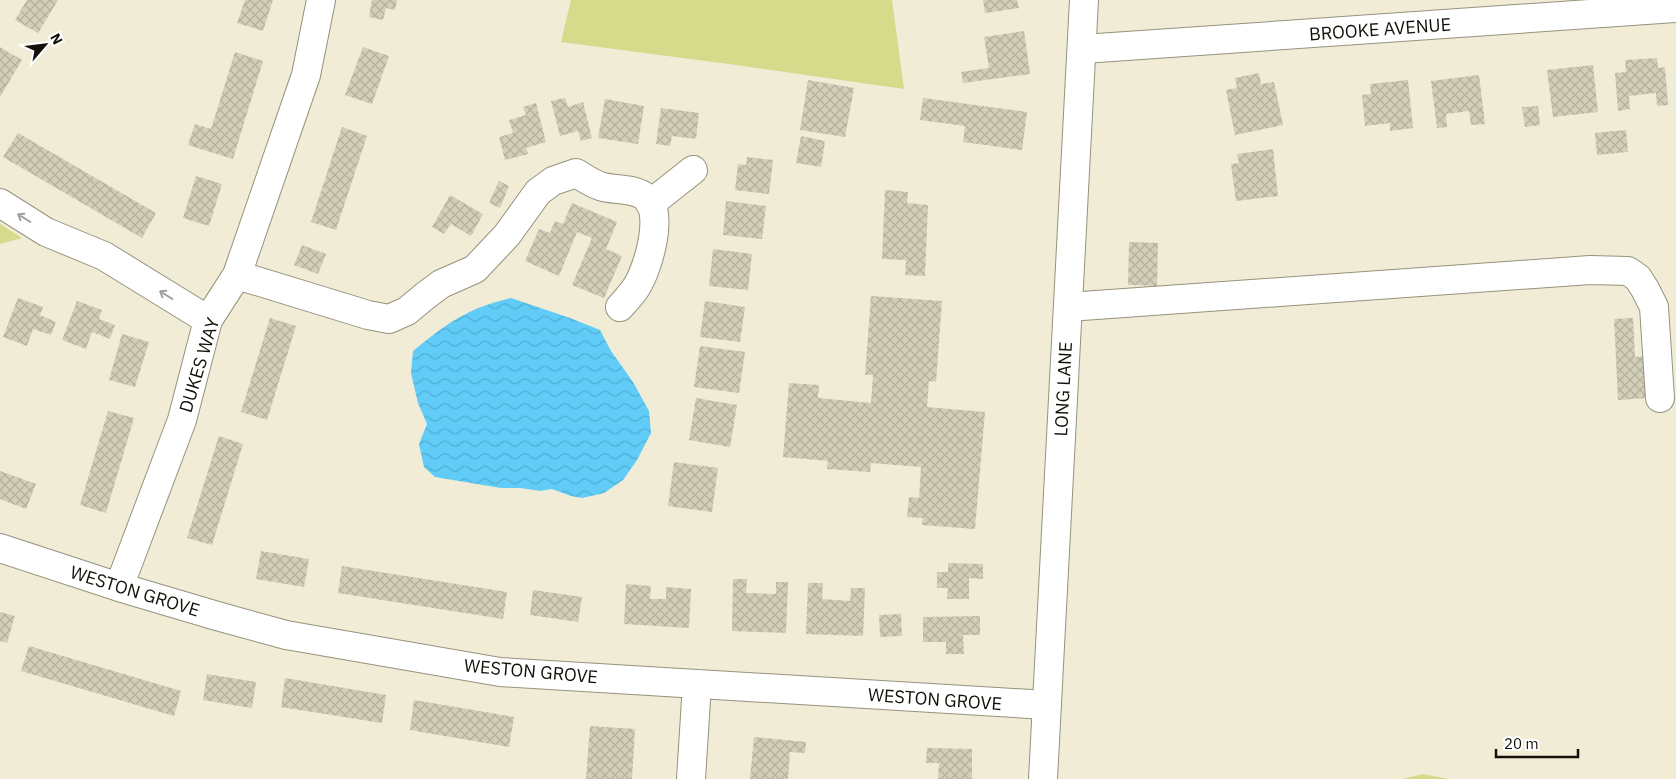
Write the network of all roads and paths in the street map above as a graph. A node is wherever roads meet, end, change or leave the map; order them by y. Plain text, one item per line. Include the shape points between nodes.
1 (321, 0) edge
2 (1084, 0) edge
3 (1676, 8) edge
4 (1083, 50) junction
5 (693, 170) dead end
6 (0, 203) edge
7 (650, 204) junction
8 (237, 275) junction
9 (1068, 306) junction
10 (620, 307) dead end
11 (208, 320) junction
12 (1660, 398) dead end
13 (0, 548) edge
14 (119, 587) junction
15 (698, 684) junction
16 (1047, 706) junction
17 (691, 779) edge
18 (1043, 779) edge

1 - 8 main road, DUKES WAY via 306,76
2 - 4 main road, LONG LANE
3 - 4 main road, BROOKE AVENUE
4 - 9 main road, LONG LANE
5 - 7 main road
11 -> 6 main road via 104,256 46,232
7 - 8 main road via 646,197 626,189 600,186 576,173 553,181 538,192 475,269 441,284 407,311 389,319
7 - 10 main road via 656,229 648,259 638,285
8 - 11 main road, DUKES WAY
9 - 12 main road via 1590,270 1628,271 1638,278 1654,307
9 - 16 main road, LONG LANE
11 - 14 main road, DUKES WAY via 182,420
13 - 14 main road, WESTON GROVE
14 - 15 main road, WESTON GROVE via 286,634 500,672
15 - 16 main road, WESTON GROVE
15 - 17 main road
16 - 18 main road, LONG LANE

